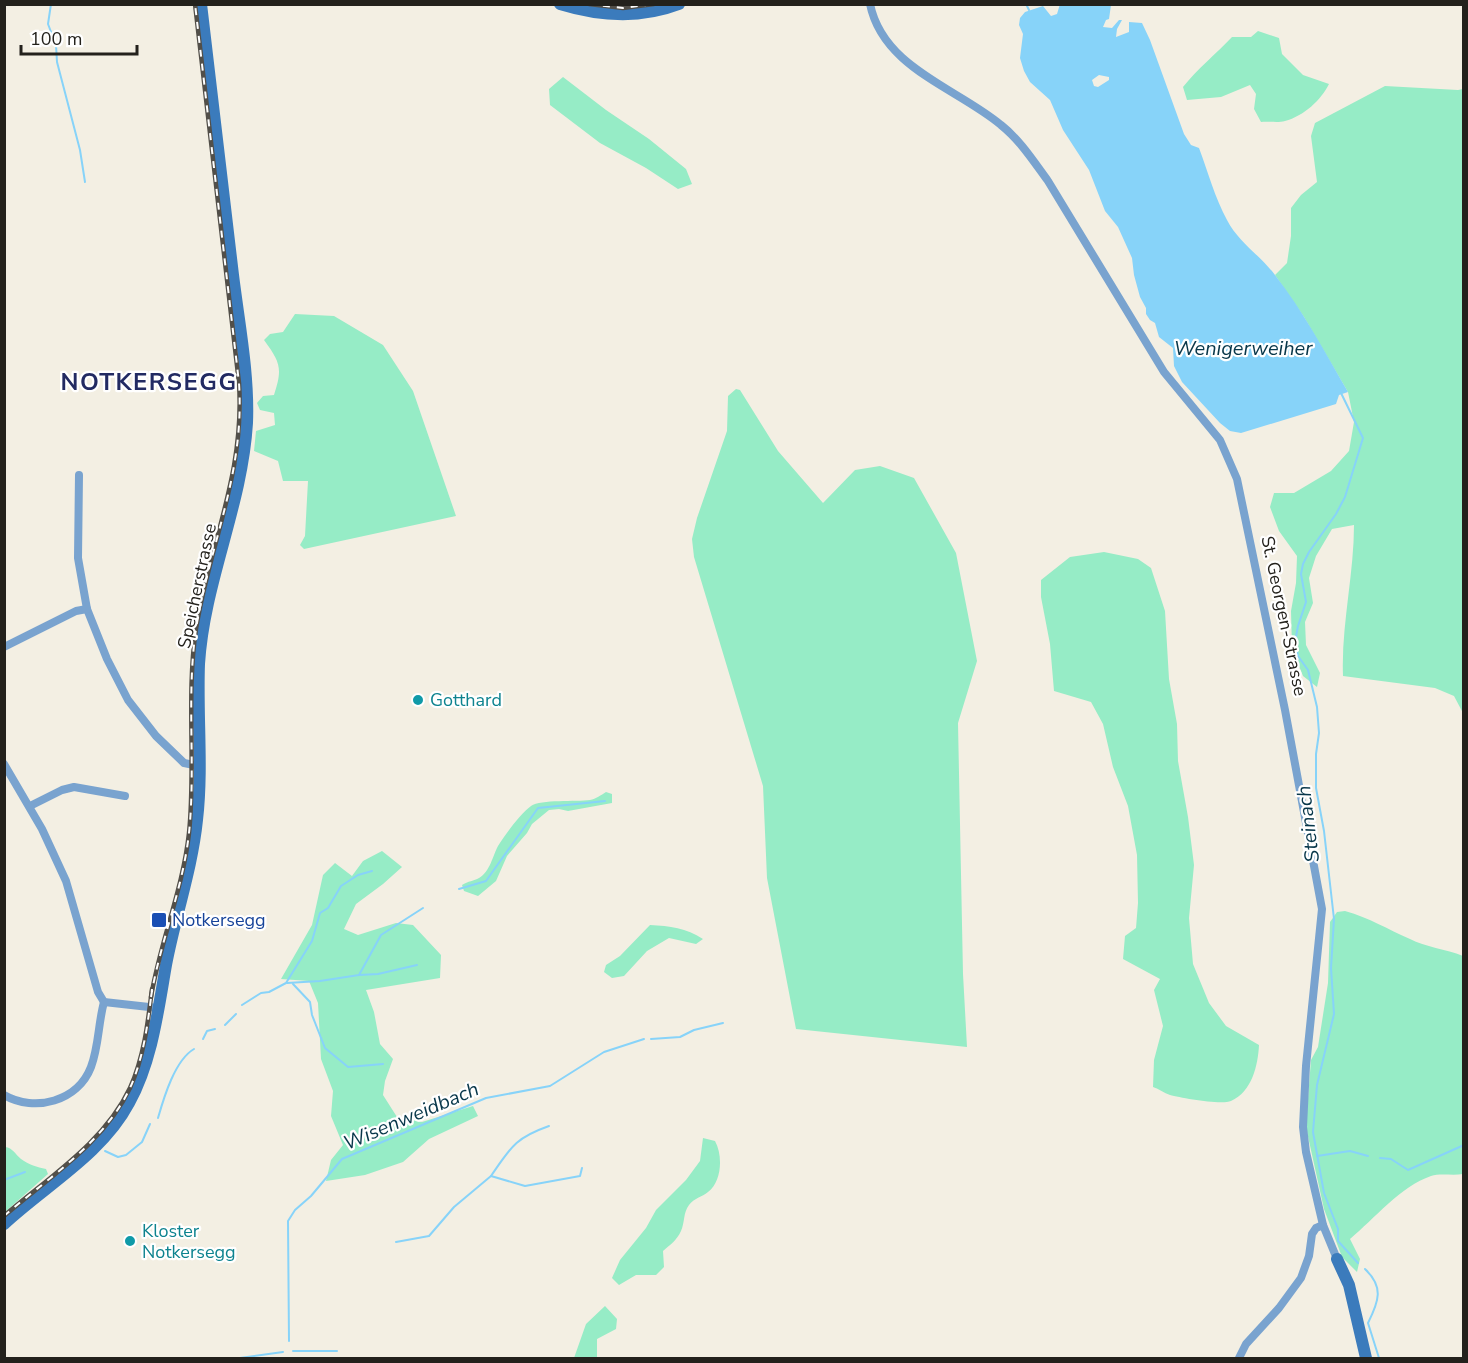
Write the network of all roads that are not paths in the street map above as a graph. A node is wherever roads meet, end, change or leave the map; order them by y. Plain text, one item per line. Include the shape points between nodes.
1 (201, 4) edge
2 (560, 4) edge
3 (679, 4) edge
4 (870, 4) edge
5 (79, 475) dead end
6 (87, 609) junction
7 (4, 646) edge
8 (4, 764) edge
9 (199, 766) junction
10 (125, 796) dead end
11 (30, 806) junction
12 (104, 1002) junction
13 (158, 1008) junction
14 (4, 1095) edge
15 (4, 1224) edge
16 (1323, 1225) junction
17 (1336, 1259) joint
18 (1239, 1359) edge
19 (1366, 1359) edge

1 - 9 main road, Speicherstrasse via 242,344 247,419 237,492 203,628
2 - 3 main road via 623,15
4 - 16 street, St. Georgen-Strasse via 891,48 931,80 980,109 1026,151 1164,372 1215,433 1232,465 1285,710 1322,909 1303,1116 1306,1152
5 - 6 street via 78,558
6 - 7 street
6 - 9 street via 128,700 176,756 188,765
8 - 11 street
9 - 13 main road, Speicherstrasse via 195,840
10 - 11 street via 74,787
11 - 12 street via 66,881
12 - 13 street
12 - 14 street via 95,1054 79,1086 49,1103 31,1103
13 - 15 main road, Speicherstrasse via 142,1075 117,1122 88,1153
16 - 17 street, St. Georgen-Strasse
16 - 18 street via 1312,1234 1301,1278 1246,1344
17 - 19 main road, St. Georgen-Strasse via 1349,1285

